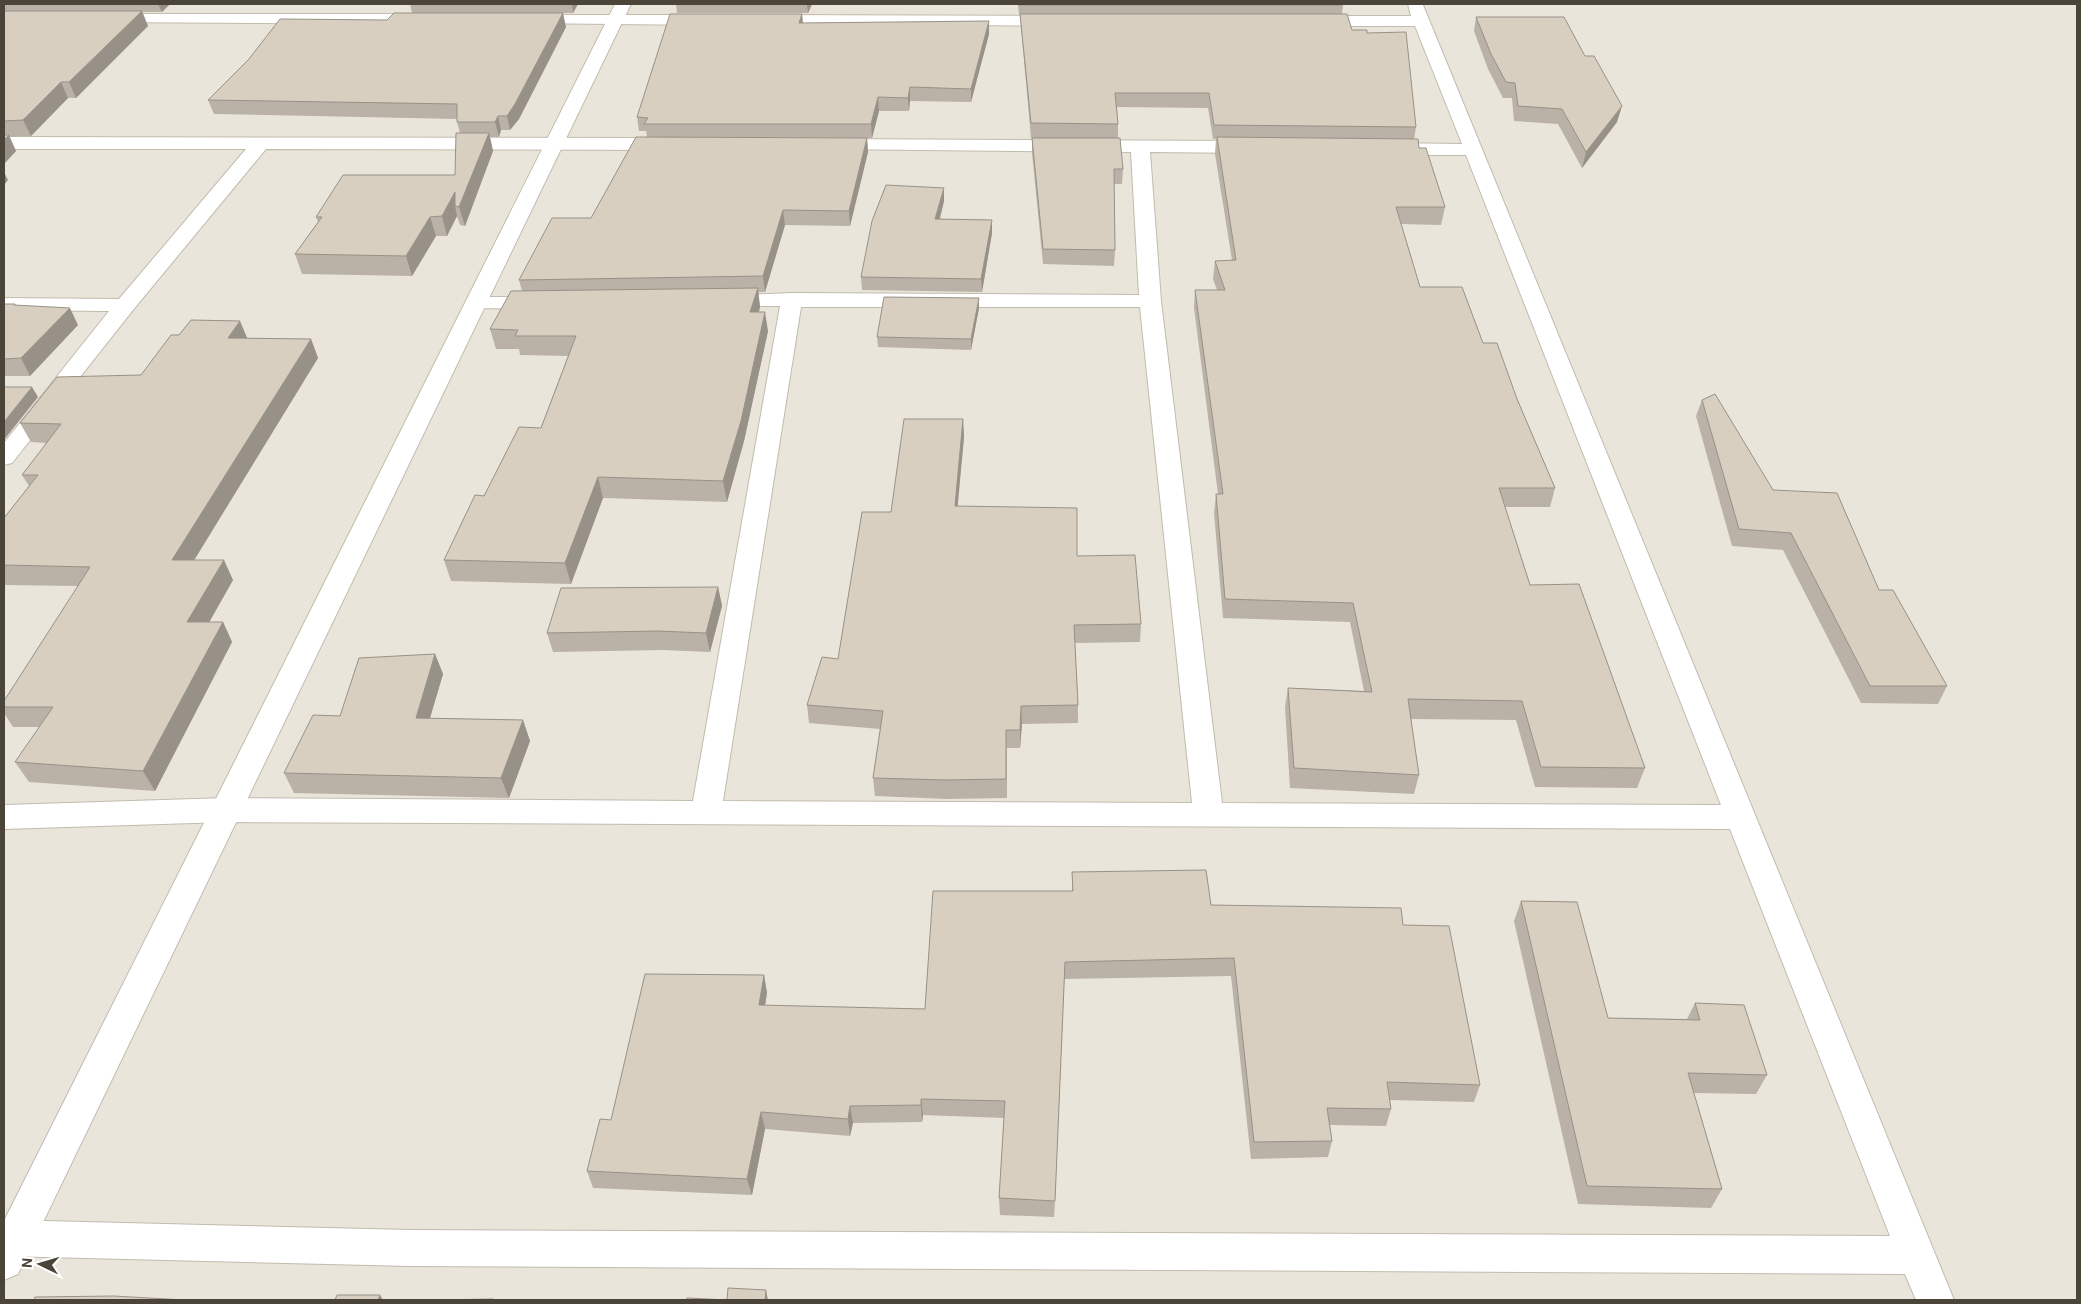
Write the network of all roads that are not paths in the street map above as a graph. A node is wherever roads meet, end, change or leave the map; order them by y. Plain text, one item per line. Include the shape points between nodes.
1 (346, 4) edge
2 (98, 10) edge
3 (619, 12) edge
4 (1418, 13) edge
5 (333, 19) junction
6 (440, 20) edge
7 (508, 20) edge
8 (724, 20) edge
9 (744, 20) edge
10 (1073, 21) edge
11 (1302, 21) edge
12 (4, 143) edge
13 (260, 144) junction
14 (554, 144) junction
15 (683, 144) edge
16 (812, 145) edge
17 (1140, 146) junction
18 (1267, 147) edge
19 (1375, 148) edge
20 (1473, 150) junction
21 (792, 299) junction
22 (703, 300) edge
23 (1150, 301) junction
24 (565, 302) edge
25 (476, 303) junction
26 (4, 304) edge
27 (125, 304) junction
28 (4, 458) edge
29 (226, 810) junction
30 (706, 812) junction
31 (1208, 815) junction
32 (4, 817) edge
33 (1741, 817) junction
34 (7, 1246) edge
35 (1917, 1255) junction
36 (1935, 1300) edge

1 - 5 street
2 - 5 street
3 - 7 street
3 - 8 street
3 - 14 street
4 - 11 street
4 - 20 street
5 - 6 street
9 - 10 street
12 - 13 street
13 - 14 street
13 - 27 street
14 - 15 street
14 - 25 street
16 - 17 street
17 - 18 street
17 - 23 street
19 - 20 street
20 - 33 street
21 - 22 street
21 - 23 street
21 - 30 street
23 - 31 street
24 - 25 street
25 - 29 street
26 - 27 street
27 - 28 street
29 - 30 street
29 - 32 street
29 - 34 street
30 - 31 street
31 - 33 street
33 - 35 street
34 - 35 street
35 - 36 street

